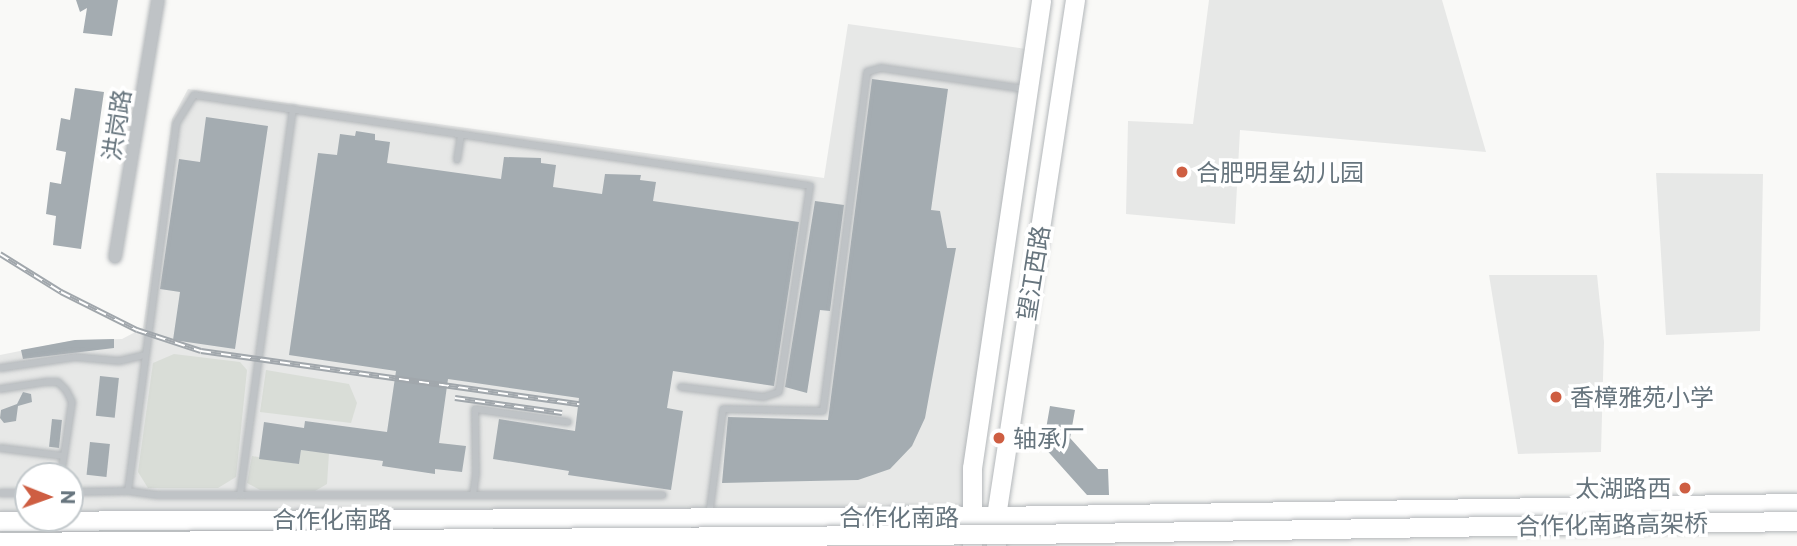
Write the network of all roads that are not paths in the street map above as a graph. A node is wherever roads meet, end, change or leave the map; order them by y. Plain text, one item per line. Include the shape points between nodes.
1 (158, 0) edge
2 (1041, 0) edge
3 (1075, 0) edge
4 (1028, 89) junction
5 (293, 109) junction
6 (461, 134) junction
7 (457, 160) dead end
8 (115, 257) dead end
9 (145, 355) junction
10 (0, 368) edge
11 (681, 387) dead end
12 (0, 389) edge
13 (568, 422) dead end
14 (0, 448) edge
15 (64, 456) junction
16 (63, 462) edge
17 (128, 491) junction
18 (84, 492) edge
19 (240, 495) junction
20 (473, 495) junction
21 (663, 495) dead end
22 (1797, 503) edge
23 (972, 516) junction
24 (996, 516) junction
25 (709, 517) junction
26 (0, 521) edge
27 (1797, 521) edge
28 (0, 542) edge
29 (972, 546) edge
30 (996, 546) edge

1 - 8 street, 洪岗路
2 - 4 main road, 望江西路
3 - 24 main road, 望江西路
4 - 23 main road, 望江西路 via 972,468
4 - 25 lane via 881,68 867,72 823,411 723,409
5 - 6 lane
5 - 9 lane via 194,95 176,124
5 - 19 lane
6 - 7 lane
6 - 11 lane via 810,186 779,393 764,397
9 - 10 lane via 118,361 75,357
9 - 17 lane
12 - 15 lane via 58,382 66,390 72,402
13 - 20 lane via 475,409
14 - 15 lane
15 - 16 lane
17 - 18 lane
17 - 19 lane
19 - 20 lane
20 - 21 lane
22 - 24 main road, 合作化南路
23 - 24 main road, 合作化南路
23 - 25 main road, 合作化南路
23 - 29 main road, 望江西路
24 - 30 main road, 望江西路
25 - 26 main road, 合作化南路
27 - 28 main road, 合作化南路高架桥, bridge via 1012,534

